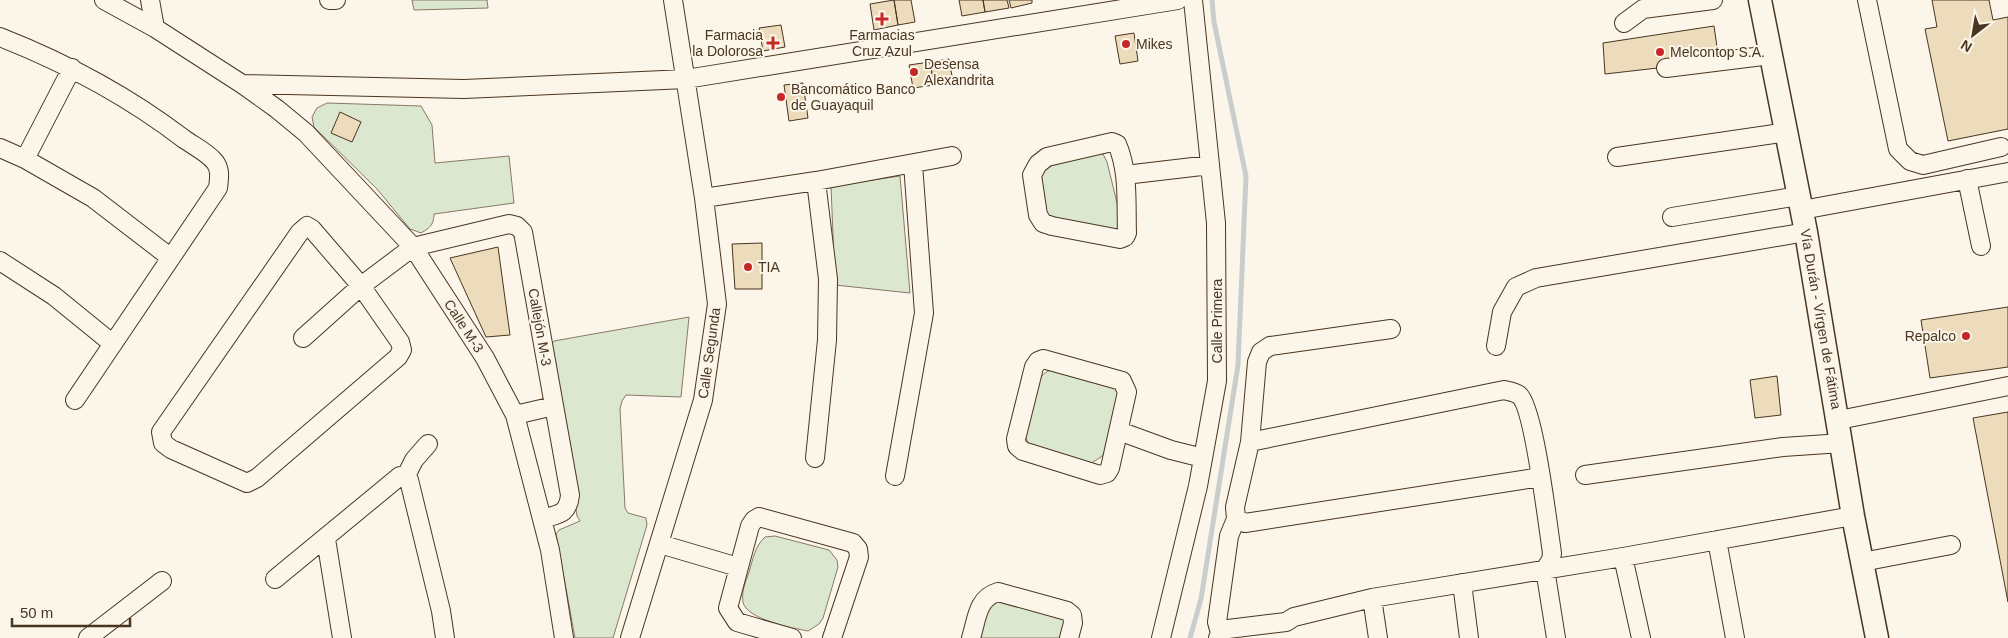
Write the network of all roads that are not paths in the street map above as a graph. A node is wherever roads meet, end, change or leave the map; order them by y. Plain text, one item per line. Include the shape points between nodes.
1 (104, 0) edge
2 (150, 0) edge
3 (329, 0) edge
4 (336, 0) edge
5 (673, 0) edge
6 (1178, 0) edge
7 (1193, 0) edge
8 (1713, 0) edge
9 (1760, 0) edge
10 (1867, 0) edge
11 (1624, 23) dead end
12 (155, 28) junction
13 (0, 37) edge
14 (1771, 55) junction
15 (72, 68) junction
16 (1666, 68) dead end
17 (686, 79) junction
18 (242, 84) junction
19 (1787, 132) junction
20 (2002, 147) dead end
21 (0, 148) edge
22 (952, 156) dead end
23 (1617, 156) dead end
24 (24, 159) junction
25 (913, 164) junction
26 (1210, 165) junction
27 (2008, 172) edge
28 (1125, 175) junction
29 (1967, 179) junction
30 (816, 180) junction
31 (704, 198) junction
32 (1801, 203) junction
33 (1672, 217) dead end
34 (1806, 232) junction
35 (1981, 246) dead end
36 (413, 247) junction
37 (171, 258) junction
38 (0, 261) edge
39 (361, 286) junction
40 (1392, 329) dead end
41 (303, 338) dead end
42 (113, 344) junction
43 (1496, 346) dead end
44 (2008, 386) edge
45 (75, 400) dead end
46 (554, 406) junction
47 (515, 416) junction
48 (1839, 420) junction
49 (1120, 431) junction
50 (1250, 442) junction
51 (1842, 443) junction
52 (428, 444) dead end
53 (815, 458) dead end
54 (1203, 458) junction
55 (1585, 475) dead end
56 (406, 476) junction
57 (894, 476) dead end
58 (1541, 477) junction
59 (1853, 516) junction
60 (542, 519) junction
61 (1236, 519) junction
62 (326, 539) junction
63 (1717, 540) junction
64 (660, 544) junction
65 (1951, 545) dead end
66 (1623, 557) junction
67 (1862, 562) junction
68 (738, 567) junction
69 (1546, 569) junction
70 (275, 579) dead end
71 (162, 581) dead end
72 (1462, 582) junction
73 (1372, 598) junction
74 (1286, 630) edge
75 (1219, 635) edge
76 (88, 638) edge
77 (342, 638) edge
78 (445, 638) edge
79 (564, 638) edge
80 (630, 638) edge
81 (792, 638) edge
82 (832, 638) edge
83 (971, 638) edge
84 (1070, 638) edge
85 (1161, 638) edge
86 (1378, 638) edge
87 (1469, 638) edge
88 (1556, 638) edge
89 (1641, 638) edge
90 (1735, 638) edge
91 (1877, 638) edge

1 - 12 street, Calle M-3
2 - 12 street
3 - 4 street
5 - 17 street, Calle Segunda
6 - 17 street
7 - 26 street, Calle Primera
8 - 11 street via 1643,9
9 - 14 main road, Vía Durán - Vírgen de Fátima
10 - 20 street via 1898,149 1910,161 1923,165
12 - 18 street, Calle M-3
13 - 15 street
14 - 16 street
14 - 19 main road, Vía Durán - Vírgen de Fátima
15 - 24 street
15 - 37 street via 163,123 215,162 220,173 218,188
17 - 18 street via 464,89
17 - 31 street, Calle Segunda
18 - 36 street, Calle M-3 via 306,133
19 - 23 street
19 - 32 main road, Vía Durán - Vírgen de Fátima
21 - 24 street
22 - 25 street
24 - 37 street via 93,198
25 - 30 street
25 - 57 street via 924,313
26 - 28 street
26 - 54 street, Calle Primera via 1216,223 1217,381
27 - 29 street
28 - 28 street via 1125,237 1120,239 1052,226 1038,215 1032,175 1047,157 1112,142 1121,152
29 - 32 street
29 - 35 street
30 - 31 street
30 - 53 street via 828,279 827,340
31 - 64 street, Calle Segunda via 717,304 703,400
32 - 33 street
32 - 34 main road, Vía Durán - Vírgen de Fátima
34 - 43 street via 1536,278 1516,287 1502,312
34 - 48 main road, Vía Durán - Vírgen de Fátima
36 - 39 street
36 - 46 street, Callejón M-3 via 509,224 523,232
36 - 47 street, Calle M-3 via 485,358
37 - 42 street
38 - 42 street via 54,296
39 - 39 street via 307,226 161,432 163,443 238,480 247,483 256,478 398,357 402,350 400,342
39 - 41 street
40 - 50 street via 1270,346 1261,352 1257,362
42 - 45 street
44 - 48 street
46 - 47 street
46 - 60 street, Callejón M-3 via 570,496 564,511
47 - 60 street, Calle M-3
48 - 51 main road, Vía Durán - Vírgen de Fátima
49 - 49 street via 1110,468 1100,475 1024,452 1016,440 1038,361 1043,359 1122,381 1127,392
49 - 54 street via 1170,450
50 - 58 street via 1504,390 1518,394 1527,407
50 - 61 street via 1235,507
51 - 55 street via 1783,447
51 - 59 main road, Vía Durán - Vírgen de Fátima
52 - 56 street
54 - 85 street, Calle Primera
56 - 62 street via 400,476
56 - 78 street via 437,592
58 - 61 street via 1245,523
58 - 69 street via 1552,552
59 - 63 street
59 - 67 main road, Vía Durán - Vírgen de Fátima
60 - 79 street, Calle M-3
61 - 75 street via 1228,546 1217,622
62 - 70 street
62 - 77 street
63 - 66 street
63 - 90 street
64 - 68 street
64 - 80 street, Calle Segunda
65 - 67 street
66 - 69 street
66 - 89 street
67 - 91 main road, Vía Durán - Vírgen de Fátima
68 - 81 street via 728,608 730,614 737,622
68 - 82 street via 750,526 759,517 853,543 859,557
69 - 72 street
69 - 88 street
71 - 76 street
72 - 73 street
72 - 87 street
73 - 74 street via 1294,617
73 - 86 street
74 - 75 street via 1228,629
83 - 84 street via 982,602 998,592 1066,611 1072,615

